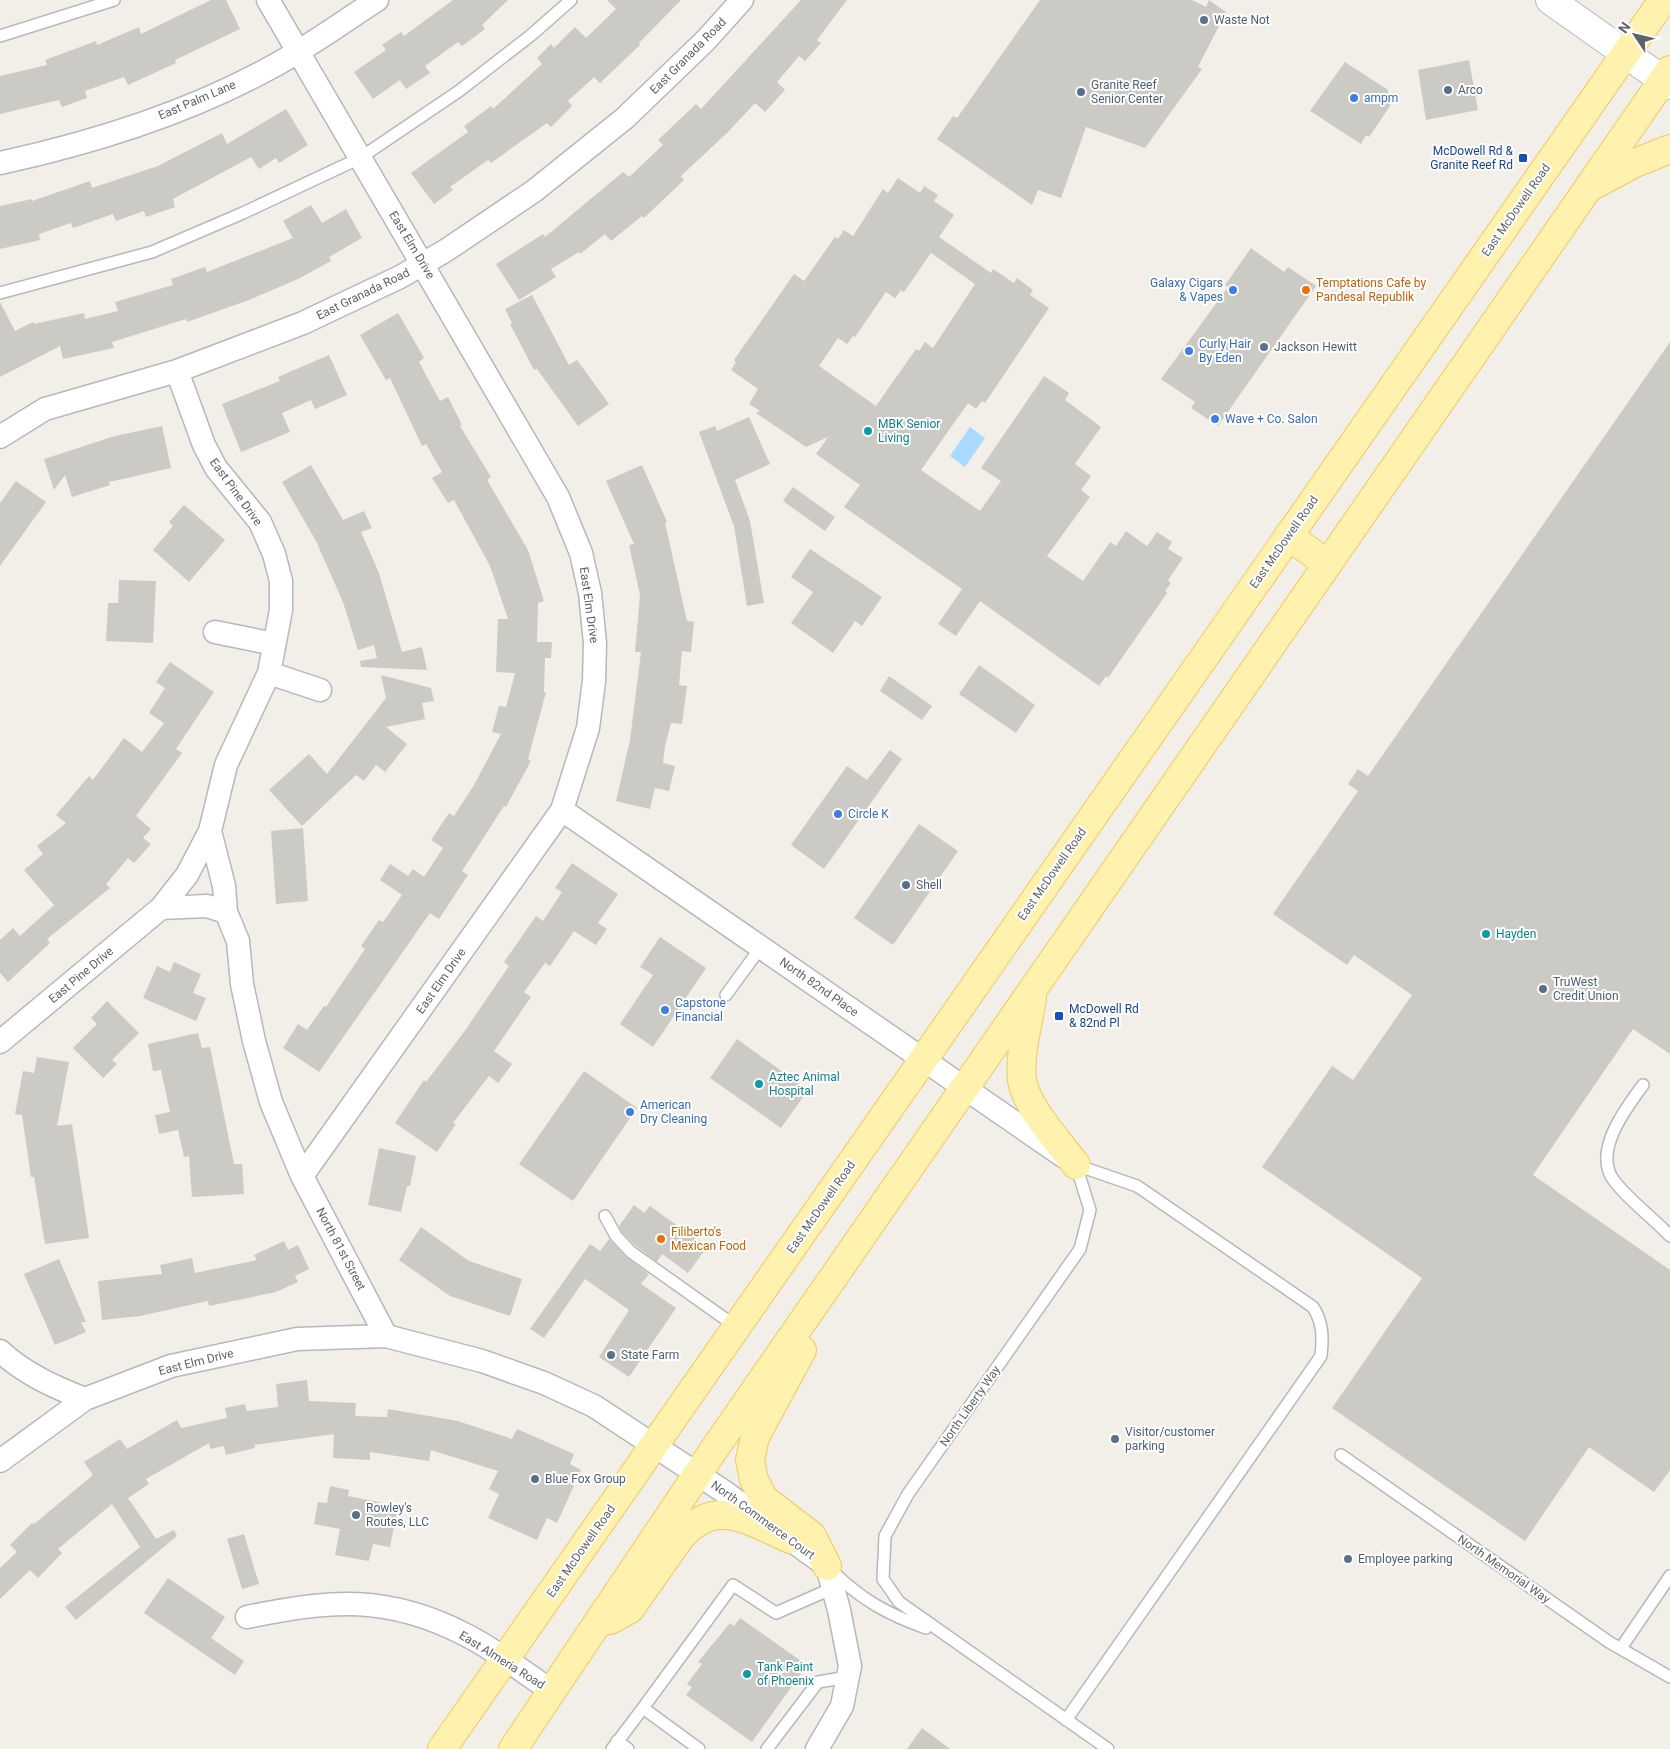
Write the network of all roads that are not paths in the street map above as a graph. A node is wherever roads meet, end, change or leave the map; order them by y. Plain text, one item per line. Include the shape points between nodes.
1 (114, 0) edge
2 (268, 0) edge
3 (377, 0) edge
4 (571, 0) edge
5 (742, 0) edge
6 (1550, 0) edge
7 (1663, 0) edge
8 (0, 36) edge
9 (297, 51) junction
10 (1626, 53) junction
11 (1668, 78) edge
12 (1670, 149) edge
13 (360, 158) junction
14 (0, 163) edge
15 (1588, 188) junction
16 (424, 263) junction
17 (0, 293) edge
18 (177, 371) junction
19 (0, 437) edge
20 (1288, 536) junction
21 (1328, 564) junction
22 (215, 632) dead end
23 (274, 644) junction
24 (269, 673) junction
25 (320, 690) dead end
26 (562, 810) junction
27 (210, 831) junction
28 (161, 908) junction
29 (226, 912) junction
30 (761, 946) junction
31 (1033, 990) junction
32 (726, 995) dead end
33 (0, 1042) edge
34 (924, 1059) junction
35 (1643, 1085) dead end
36 (966, 1087) junction
37 (1076, 1166) junction
38 (302, 1176) junction
39 (605, 1216) dead end
40 (1670, 1236) edge
41 (861, 1238) junction
42 (738, 1328) junction
43 (386, 1336) junction
44 (0, 1352) edge
45 (85, 1399) junction
46 (655, 1446) junction
47 (1341, 1455) dead end
48 (0, 1461) edge
49 (698, 1474) junction
50 (790, 1539) junction
51 (1670, 1576) edge
52 (830, 1577) junction
53 (247, 1617) dead end
54 (595, 1627) junction
55 (942, 1633) junction
56 (1621, 1648) junction
57 (504, 1660) junction
58 (848, 1677) junction
59 (1670, 1677) edge
60 (552, 1691) junction
61 (643, 1708) junction
62 (1066, 1720) junction
63 (615, 1745) edge
64 (442, 1749) edge
65 (513, 1749) edge
66 (628, 1749) edge
67 (699, 1749) edge
68 (767, 1749) edge
69 (817, 1749) edge
70 (1108, 1749) edge

1 - 8 lane
2 - 9 street, East Elm Drive
3 - 9 street, East Palm Lane
4 - 13 lane via 458,91
5 - 16 street, East Granada Road via 706,40 625,118 534,191
6 - 10 street
7 - 10 main road, East McDowell Road
9 - 13 street, East Elm Drive
9 - 14 street, East Palm Lane via 268,69 200,100 100,139
10 - 11 street
10 - 20 main road, East McDowell Road
11 - 15 main road
12 - 15 main road
13 - 16 street, East Elm Drive
13 - 17 lane via 152,252
15 - 21 main road
16 - 18 street, East Granada Road via 303,323
16 - 26 street, East Elm Drive via 558,497 581,553 590,592 594,681 588,728
18 - 19 street, East Granada Road via 45,409
18 - 23 street, East Pine Drive via 204,445 216,468 260,522 274,554 281,581 281,610
20 - 21 main road
20 - 34 main road, East McDowell Road
21 - 31 main road
22 - 23 street
23 - 24 street, East Pine Drive
24 - 25 street
24 - 27 street, East Pine Drive via 226,765
26 - 30 street, North 82nd Place
26 - 38 street, East Elm Drive
27 - 28 street, East Pine Drive via 187,875
27 - 29 street, North 81st Street via 224,886
28 - 29 street via 206,906
28 - 33 street, East Pine Drive
29 - 38 street, North 81st Street via 238,941 244,993 271,1102
30 - 32 lane
30 - 34 street, North 82nd Place
31 - 36 main road
31 - 37 main road via 1021,1068 1022,1083 1034,1108
34 - 36 street, North 82nd Place
34 - 42 main road, East McDowell Road
35 - 40 lane via 1620,1115 1607,1161 1614,1181
36 - 37 street, North 82nd Place
36 - 41 main road
37 - 55 lane, North Liberty Way via 1090,1210 1080,1249 908,1494 885,1536 883,1579 899,1602
37 - 62 lane via 1137,1186 1313,1307 1321,1320 1323,1338 1320,1356
38 - 43 street, North 81st Street
39 - 42 lane via 616,1236 631,1252
41 - 49 main road
41 - 52 main road via 756,1437 750,1460 754,1480 764,1499 812,1536
42 - 46 main road, East McDowell Road
43 - 45 street, East Elm Drive via 297,1339 171,1366
43 - 46 street via 482,1361 544,1383 594,1406
44 - 45 street via 47,1384
45 - 48 street, East Elm Drive
46 - 49 street
46 - 57 main road, East McDowell Road
47 - 56 lane, North Memorial Way
49 - 50 street, North Commerce Court
49 - 54 main road
50 - 52 street, North Commerce Court
50 - 54 main road via 734,1515 715,1514 702,1519 680,1538 630,1610
51 - 56 lane
52 - 55 lane, North Liberty Way via 890,1615
52 - 58 street via 850,1666
52 - 61 lane via 776,1613 733,1584
53 - 57 street, East Almeria Road via 328,1603 356,1603 413,1612 468,1636
54 - 60 main road
55 - 62 lane, North Liberty Way
56 - 59 lane, North Memorial Way
57 - 60 street, East Almeria Road
57 - 64 main road, East McDowell Road
58 - 68 lane via 818,1682
58 - 69 street via 842,1706
60 - 65 main road
61 - 63 lane
61 - 67 lane
62 - 70 lane, North Liberty Way
63 - 66 lane

